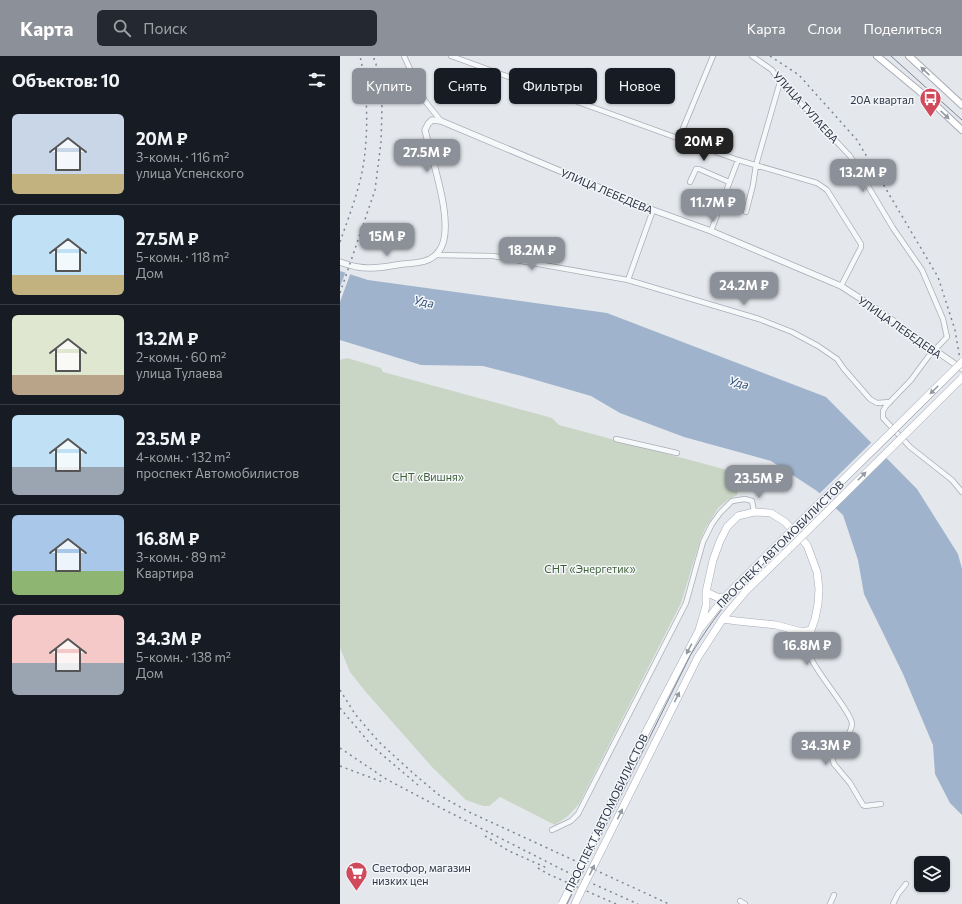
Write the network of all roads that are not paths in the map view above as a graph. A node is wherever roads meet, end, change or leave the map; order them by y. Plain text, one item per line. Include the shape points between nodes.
1 (404, 56) edge
2 (451, 56) edge
3 (713, 56) edge
4 (752, 56) edge
5 (877, 56) edge
6 (888, 56) edge
7 (909, 56) edge
8 (884, 62) junction
9 (780, 82) junction
10 (962, 105) edge
11 (440, 121) junction
12 (962, 130) edge
13 (679, 138) junction
14 (738, 160) junction
15 (756, 165) junction
16 (690, 182) dead end
17 (730, 182) junction
18 (653, 210) junction
19 (746, 212) dead end
20 (711, 231) junction
21 (435, 255) junction
22 (340, 262) edge
23 (628, 280) junction
24 (841, 286) junction
25 (935, 351) junction
26 (962, 362) edge
27 (962, 369) edge
28 (962, 378) edge
29 (890, 402) junction
30 (616, 439) dead end
31 (677, 453) dead end
32 (962, 492) edge
33 (754, 512) junction
34 (706, 592) junction
35 (726, 596) junction
36 (723, 619) junction
37 (699, 630) junction
38 (806, 632) junction
39 (812, 735) dead end
40 (832, 758) junction
41 (881, 804) dead end
42 (552, 830) dead end
43 (906, 884) dead end
44 (834, 895) dead end
45 (740, 901) dead end
46 (562, 904) edge
47 (575, 904) edge
48 (745, 904) edge
49 (830, 904) edge
50 (892, 904) edge

1 - 11 street via 425,101
2 - 13 street
3 - 13 street
4 - 9 street, УЛИЦА ТУЛАЕВА via 772,70
5 - 8 main road
6 - 8 main road
10 -> 7 main road
8 -> 12 main road
9 - 15 street
9 - 25 street, УЛИЦА ТУЛАЕВА via 850,156 893,228 922,270 943,318 947,337
11 - 18 street, УЛИЦА ЛЕБЕДЕВА
11 - 21 street via 432,120 425,130 442,198 445,224 442,246
13 - 14 street
14 - 15 street
14 - 17 street
15 - 19 street
15 - 24 street via 817,183 827,190 861,244
16 - 17 street via 696,169 699,169
17 - 20 street
18 - 20 street, УЛИЦА ЛЕБЕДЕВА
18 - 23 street
20 - 24 street, УЛИЦА ЛЕБЕДЕВА
21 - 22 street via 422,262 376,267 358,267
21 - 23 street via 493,256
23 - 29 street via 759,319 792,332 837,359 870,399 877,403
24 - 25 street, УЛИЦА ЛЕБЕДЕВА
25 - 27 street, УЛИЦА ЛЕБЕДЕВА
25 - 29 street
26 -> 35 main road, ПРОСПЕКТ АВТОМОБИЛИСТОВ, bridge
36 -> 28 main road, ПРОСПЕКТ АВТОМОБИЛИСТОВ, bridge via 746,591
29 - 32 street via 883,411 883,418 910,447 952,480
30 - 31 street
33 - 34 main road via 738,516 727,528 713,560
33 - 38 main road via 771,513 785,522 808,545 817,572 819,589 814,624 811,630
33 - 42 street via 752,501 732,501 712,524 703,542 686,603 578,814 571,821
34 - 35 main road via 719,598
34 - 37 main road via 706,606
35 - 37 main road, ПРОСПЕКТ АВТОМОБИЛИСТОВ
36 - 38 main road via 776,625
47 -> 36 main road, ПРОСПЕКТ АВТОМОБИЛИСТОВ, bridge via 698,657
37 -> 46 main road, ПРОСПЕКТ АВТОМОБИЛИСТОВ, bridge via 638,747
38 - 40 street via 810,656 850,716 852,724
39 - 40 street
40 - 41 street via 863,805
43 - 50 street
44 - 49 street
45 - 48 street

